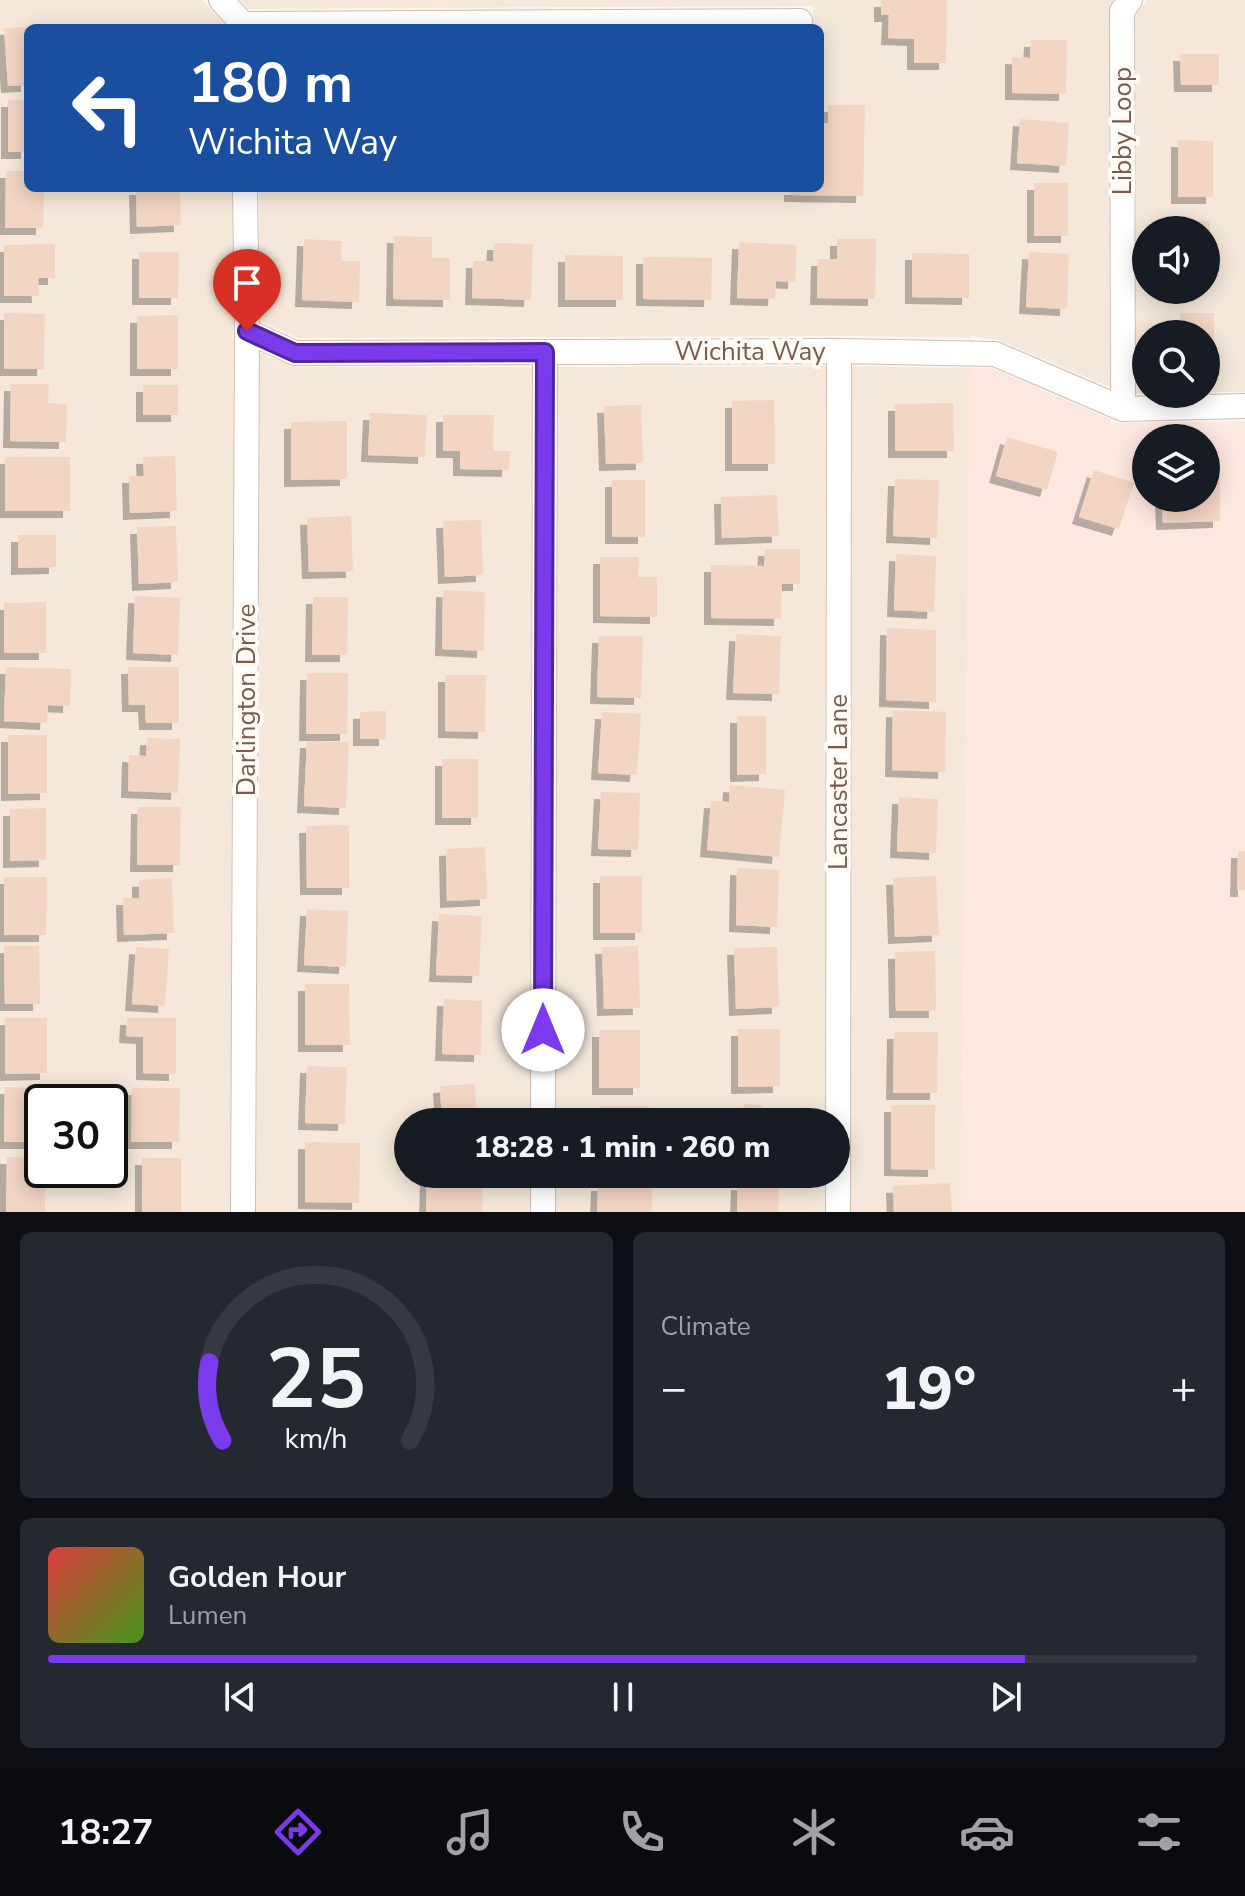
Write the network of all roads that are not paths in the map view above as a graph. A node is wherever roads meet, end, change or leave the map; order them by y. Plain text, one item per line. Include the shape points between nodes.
1 (221, 0) edge
2 (1130, 0) edge
3 (800, 21) dead end
4 (241, 24) edge
5 (466, 24) edge
6 (245, 192) edge
7 (247, 331) junction
8 (839, 351) junction
9 (545, 352) junction
10 (1245, 406) edge
11 (1123, 409) junction
12 (543, 1108) edge
13 (543, 1188) edge
14 (243, 1212) edge
15 (543, 1212) edge
16 (838, 1212) edge

1 - 4 street
2 - 11 street, Libby Loop via 1122,11
3 - 5 street
6 - 7 street, Darlington Drive
7 - 9 street, Wichita Way via 295,353
7 - 14 street, Darlington Drive
8 - 9 street, Wichita Way
8 - 11 street, Wichita Way via 995,354
8 - 16 street, Lancaster Lane
9 - 12 street
10 - 11 street, Wichita Way
13 - 15 street

